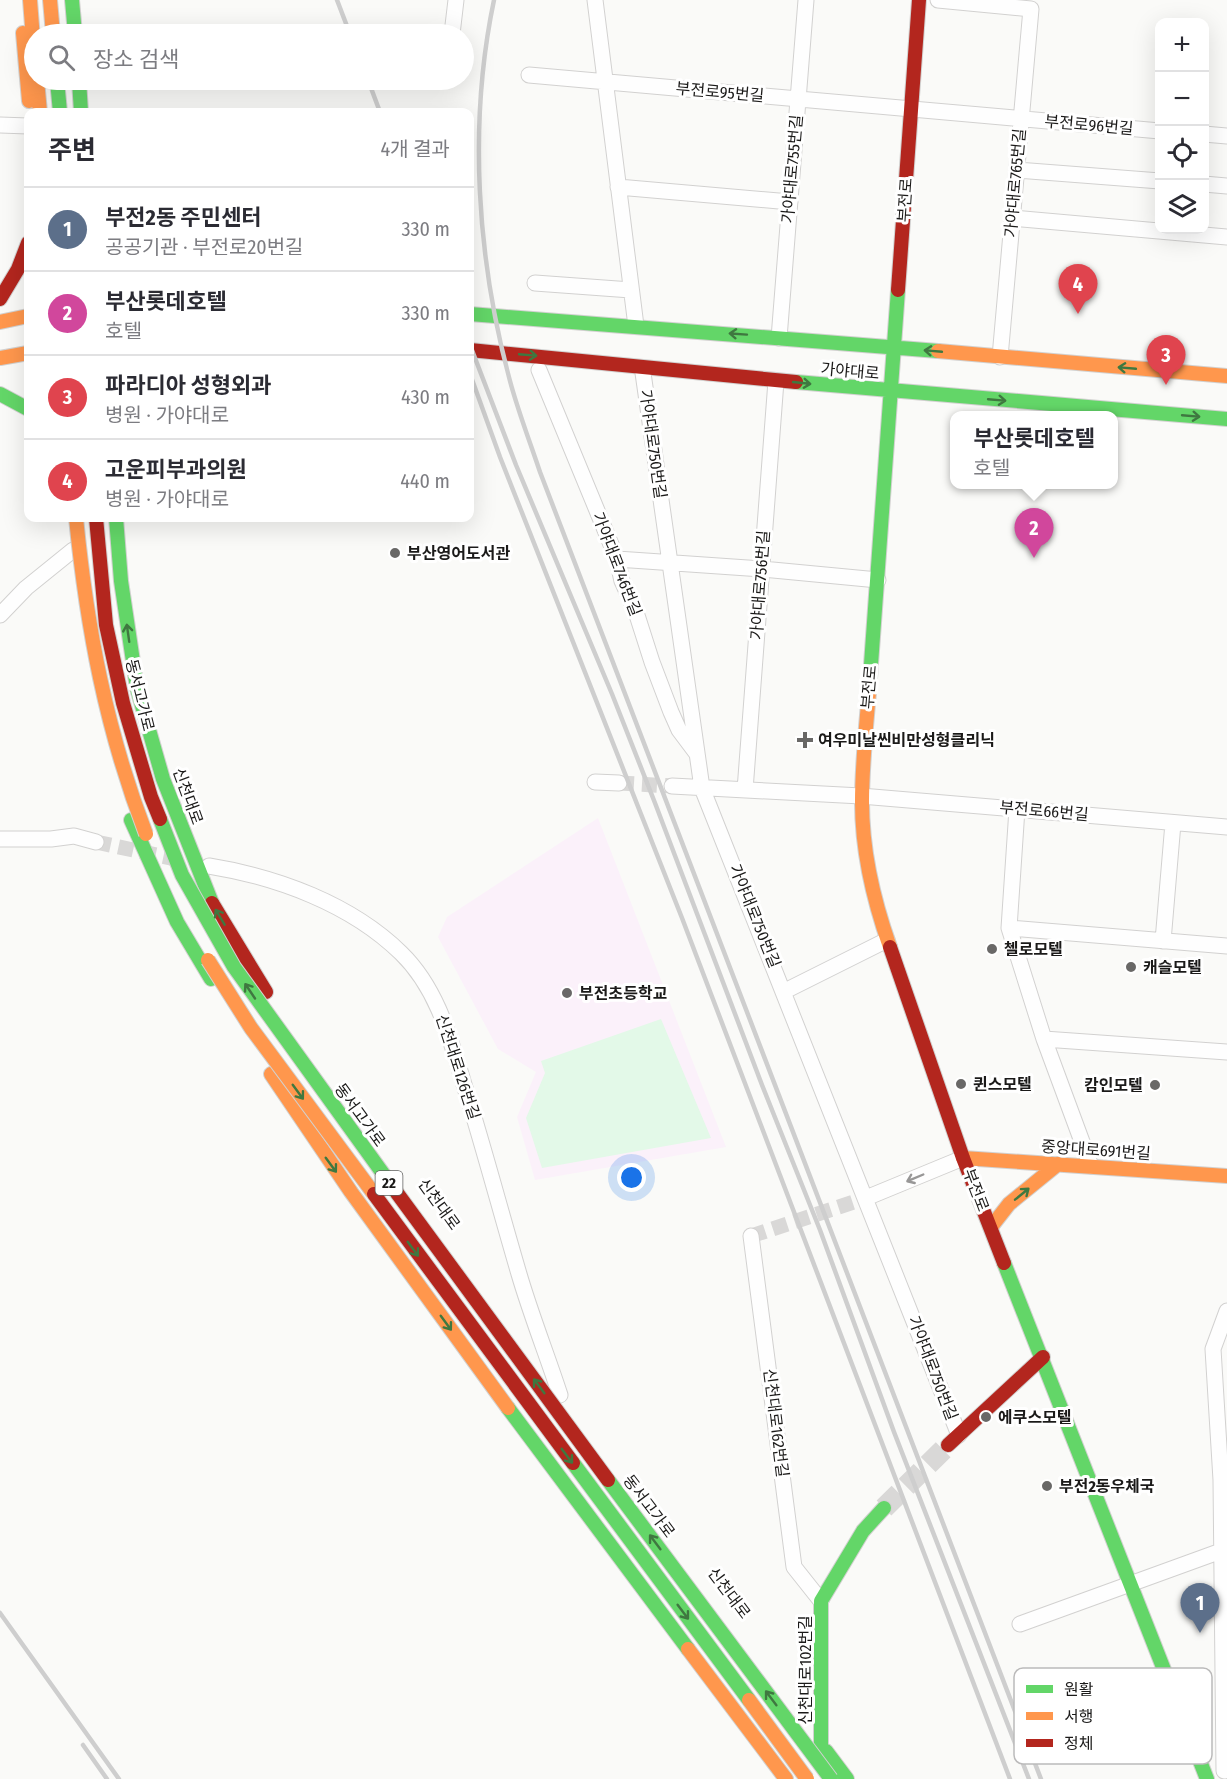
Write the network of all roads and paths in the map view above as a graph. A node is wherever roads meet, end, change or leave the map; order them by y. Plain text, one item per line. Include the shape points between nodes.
1 (20, 0) edge
2 (30, 0) edge
3 (50, 0) edge
4 (72, 0) edge
5 (456, 0) edge
6 (595, 0) edge
7 (806, 0) edge
8 (920, 0) edge
9 (938, 0) edge
10 (32, 24) edge
11 (52, 24) edge
12 (74, 24) edge
13 (453, 24) edge
14 (24, 45) edge
15 (529, 75) dead end
16 (605, 82) junction
17 (28, 90) edge
18 (38, 90) edge
19 (58, 90) edge
20 (80, 90) edge
21 (82, 90) edge
22 (798, 99) junction
23 (30, 108) edge
24 (40, 108) edge
25 (60, 108) edge
26 (81, 108) edge
27 (88, 108) edge
28 (911, 110) junction
29 (1021, 119) junction
30 (0, 125) edge
31 (24, 126) edge
32 (1155, 130) edge
33 (1209, 134) edge
34 (1227, 136) edge
35 (1017, 170) junction
36 (1155, 181) edge
37 (1209, 184) edge
38 (1227, 186) edge
39 (618, 187) junction
40 (790, 202) junction
41 (1012, 218) junction
42 (1227, 237) edge
43 (24, 253) edge
44 (535, 283) dead end
45 (631, 290) junction
46 (0, 299) edge
47 (474, 302) edge
48 (474, 314) edge
49 (24, 317) edge
50 (0, 322) edge
51 (619, 325) junction
52 (636, 326) junction
53 (779, 338) junction
54 (894, 347) junction
55 (474, 350) edge
56 (24, 354) edge
57 (1000, 357) junction
58 (0, 358) edge
59 (516, 368) dead end
60 (539, 370) junction
61 (643, 373) junction
62 (702, 374) junction
63 (1227, 376) edge
64 (776, 381) junction
65 (892, 392) junction
66 (0, 394) edge
67 (24, 407) edge
68 (1227, 419) edge
69 (70, 522) edge
70 (76, 522) edge
71 (96, 522) edge
72 (116, 522) edge
73 (73, 550) junction
74 (617, 560) junction
75 (670, 562) junction
76 (762, 569) junction
77 (878, 580) junction
78 (0, 615) edge
79 (698, 756) junction
80 (595, 782) dead end
81 (619, 783) tunnel mouth
82 (672, 786) tunnel mouth
83 (702, 788) junction
84 (745, 790) junction
85 (861, 796) junction
86 (1017, 809) junction
87 (1173, 823) junction
88 (1227, 827) edge
89 (0, 839) edge
90 (96, 842) tunnel mouth
91 (209, 866) dead end
92 (1009, 928) junction
93 (887, 940) junction
94 (1168, 941) junction
95 (1227, 946) edge
96 (784, 991) junction
97 (1044, 1039) junction
98 (1227, 1052) edge
99 (963, 1158) junction
100 (1058, 1164) junction
101 (1091, 1166) junction
102 (1227, 1176) edge
103 (866, 1198) junction
104 (990, 1227) junction
105 (751, 1236) dead end
106 (1227, 1311) edge
107 (1220, 1350) edge
108 (1043, 1358) junction
109 (560, 1395) junction
110 (1223, 1436) edge
111 (953, 1440) joint
112 (884, 1508) tunnel mouth
113 (1221, 1551) junction
114 (1131, 1584) junction
115 (821, 1601) junction
116 (1020, 1624) dead end
117 (1164, 1668) edge
118 (821, 1744) junction
119 (1202, 1764) edge
120 (1225, 1771) edge
121 (1207, 1778) edge
122 (786, 1779) edge
123 (807, 1779) edge
124 (824, 1779) edge
125 (831, 1779) edge
126 (847, 1779) edge

1 - 14 main road
2 - 10 main road
3 - 11 main road
4 - 12 main road
5 - 13 street
6 - 16 street
7 - 22 street, 가야대로755번길
8 - 28 main road, 부전로
9 - 29 street, 가야대로765번길 via 1031,9
15 - 16 street, 부전로95번길
16 - 22 street, 부전로95번길
16 - 39 street
17 - 23 main road
18 - 24 main road
19 - 25 main road
20 - 26 main road
21 - 27 main road
22 - 28 street, 부전로95번길
22 - 40 street, 가야대로755번길
28 - 29 street, 부전로96번길
28 - 54 main road, 부전로
29 - 32 street, 부전로96번길
29 - 35 street, 가야대로765번길
30 - 31 street
33 - 34 street
35 - 36 street
35 - 41 street, 가야대로765번길
37 - 38 street
39 - 40 street
39 - 45 street
40 - 53 street, 가야대로755번길
41 - 42 street
41 - 57 street, 가야대로765번길
43 - 46 main road
44 - 45 street
45 - 52 street
47 - 51 main road via 544,309
48 - 51 main road, 가야대로
49 - 50 main road
51 - 52 main road, 가야대로
53 -> 52 main road, 가야대로
53 - 54 main road, 가야대로
57 -> 54 main road, 가야대로
54 - 65 main road, 부전로
55 -> 62 main road, 가야대로
56 - 58 main road
63 -> 57 main road, 가야대로
59 - 60 main road
60 - 61 main road
60 - 74 street, 가야대로746번길
61 - 62 main road
61 - 75 street, 가야대로750번길
62 - 64 main road, 가야대로
64 -> 65 main road, 가야대로
64 - 76 street, 가야대로756번길
65 -> 68 main road, 가야대로
65 - 77 main road, 부전로
66 - 67 main road
69 - 73 main road
70 -> 123 main road, 22, bridge via 96,669 131,797 169,890 212,966 251,1028
125 -> 71 main road, 동서고가로 / 22, bridge via 475,1300 234,967 182,875 151,797 123,703 106,625
109 -> 72 main road, 신천대로 via 281,1017 210,900 163,779 137,688
73 - 78 street
73 -> 122 main road via 86,655 105,740 123,801 177,922 307,1131 657,1610
74 - 75 street
74 - 79 street, 가야대로746번길 via 671,712
75 - 76 street
75 - 79 street, 가야대로750번길
76 - 77 street
76 - 84 street, 가야대로756번길
77 - 85 main road, 부전로
79 - 83 street, 가야대로750번길
80 - 81 street
82 - 83 street, 부전로66번길
83 - 84 street, 부전로66번길
83 - 96 street, 가야대로750번길
84 - 85 street, 부전로66번길
85 - 86 street, 부전로66번길
85 - 93 main road, 부전로 via 863,835
86 - 87 street, 부전로66번길
86 - 92 street
87 - 88 street, 부전로66번길
87 - 94 street
89 - 90 street via 74,836
91 - 109 street, 신천대로126번길 via 314,896 364,922 401,953 426,984 441,1012
92 - 94 street
92 - 97 street
93 - 96 street
93 - 99 main road, 부전로
94 - 95 street
96 - 103 street, 가야대로750번길
97 - 98 street
97 - 101 street
99 - 100 main road, 중앙대로691번길
99 -> 103 street
99 - 104 main road, 부전로
100 - 101 main road, 중앙대로691번길
104 -> 100 main road via 1009,1204
101 - 102 main road, 중앙대로691번길
103 - 111 street, 가야대로750번길
104 - 108 main road, 부전로
105 - 115 street, 신천대로162번길 via 795,1567
106 - 107 street
107 - 110 street
108 - 111 main road
108 - 114 main road, 부전로
109 - 118 main road, 신천대로
110 - 113 street
112 - 115 main road, 신천대로102번길 via 863,1531
113 - 114 street
113 - 120 street
114 - 116 street
114 - 117 main road, 부전로
115 - 118 main road, 신천대로102번길
118 - 124 main road, 신천대로102번길
118 - 126 main road, 신천대로
119 - 121 main road, 부전로
120 - 121 street, 부전로

